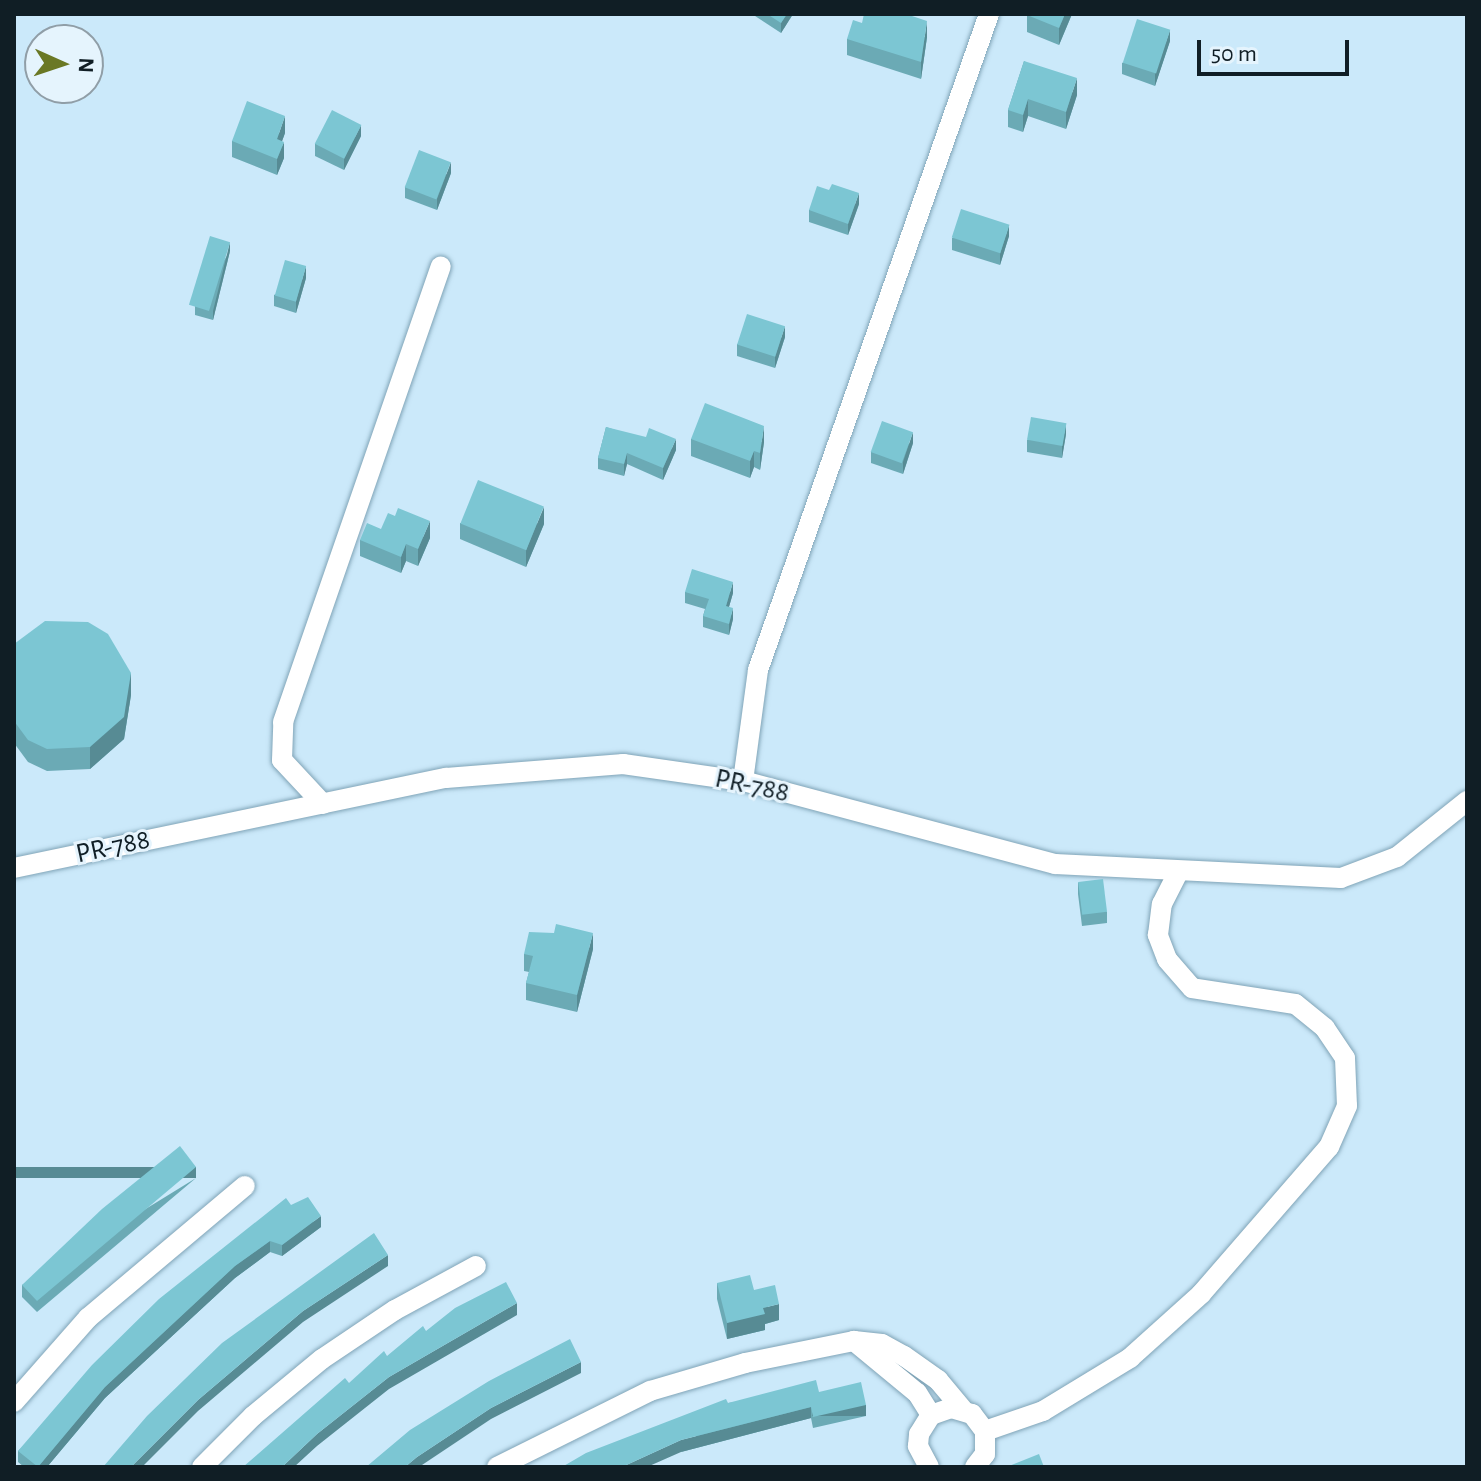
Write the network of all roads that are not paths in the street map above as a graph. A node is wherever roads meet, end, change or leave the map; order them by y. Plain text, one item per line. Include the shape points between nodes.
1 (989, 14) edge
2 (441, 267) dead end
3 (743, 781) junction
4 (1467, 801) edge
5 (323, 804) junction
6 (14, 868) edge
7 (1179, 871) junction
8 (245, 1186) dead end
9 (476, 1266) dead end
10 (898, 1364) junction
11 (14, 1402) edge
12 (962, 1409) junction
13 (931, 1415) junction
14 (985, 1431) junction
15 (978, 1466) edge
16 (202, 1467) edge
17 (497, 1467) edge
18 (929, 1467) edge

1 - 3 street via 758,670
2 - 5 street via 283,722 282,760
3 - 5 street, PR-788 / PR-788 via 623,764 446,778
3 - 7 street, PR-788 / PR-788 via 1055,864
4 - 7 street, PR-788 / PR-788 via 1397,857 1341,878
5 - 6 street, PR-788 / PR-788
7 - 14 street via 1162,904 1158,935 1167,959 1192,988 1295,1004 1315,1020 1345,1058 1347,1106 1329,1147 1201,1294 1130,1358 1043,1411
8 - 11 street via 88,1318
9 - 16 street via 395,1310 322,1359
10 - 12 street via 938,1380
10 - 13 street
10 - 17 street via 882,1344 854,1341 745,1363 650,1391
12 - 13 street
12 - 14 street
13 - 18 street via 918,1446
14 - 15 street

